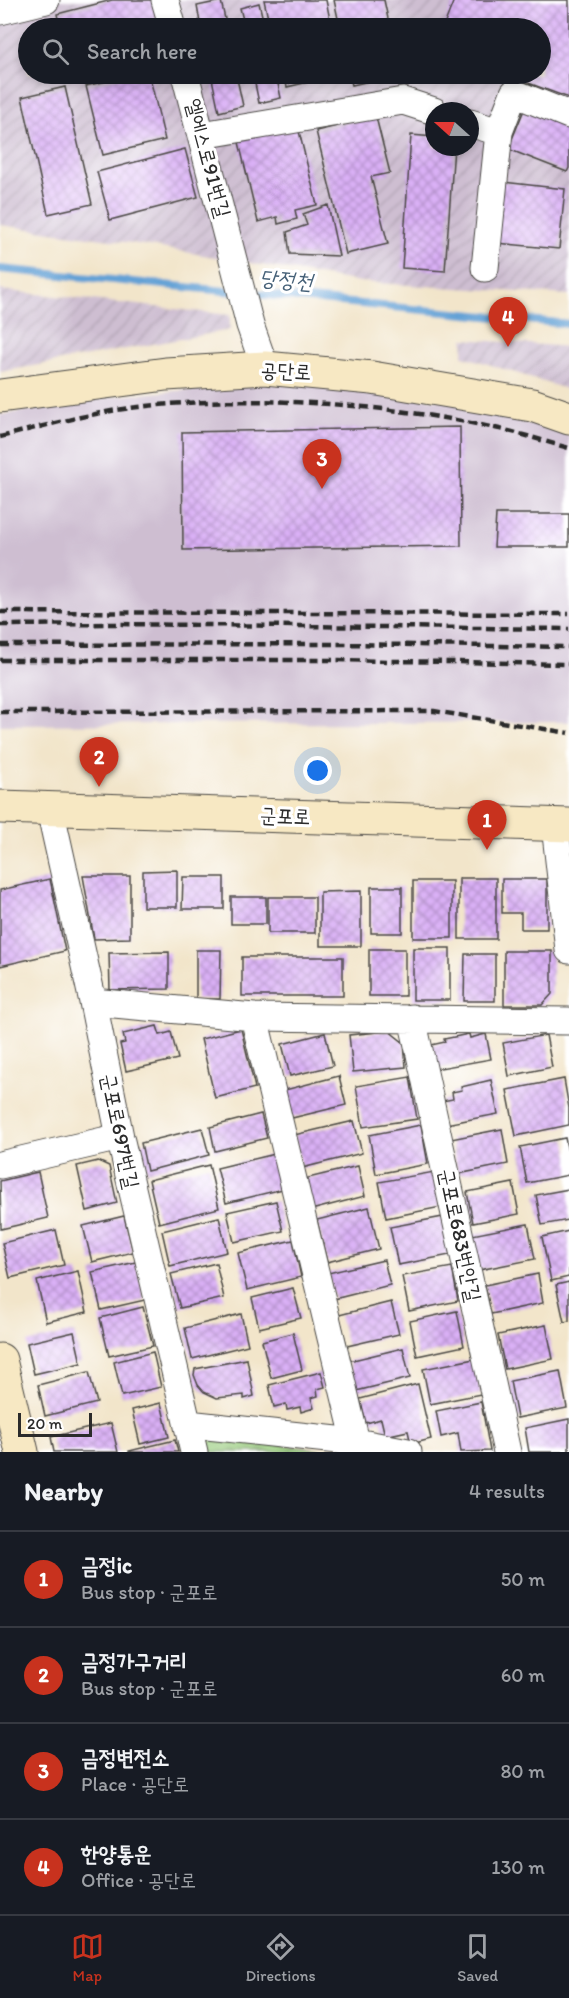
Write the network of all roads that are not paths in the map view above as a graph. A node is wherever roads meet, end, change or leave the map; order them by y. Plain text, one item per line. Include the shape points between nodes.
1 (46, 0) edge
2 (165, 0) edge
3 (0, 11) edge
4 (170, 18) edge
5 (188, 84) edge
6 (425, 108) edge
7 (569, 115) edge
8 (479, 126) edge
9 (499, 132) junction
10 (202, 135) junction
11 (484, 268) dead end
12 (265, 368) junction
13 (0, 396) edge
14 (569, 418) edge
15 (0, 807) edge
16 (50, 809) junction
17 (562, 825) edge
18 (569, 950) edge
19 (93, 1002) junction
20 (254, 1017) junction
21 (412, 1018) junction
22 (569, 1021) edge
23 (120, 1137) junction
24 (0, 1165) edge
25 (0, 1360) edge
26 (188, 1424) junction
27 (356, 1442) junction
28 (22, 1452) edge
29 (194, 1452) edge
30 (408, 1452) edge
31 (507, 1452) edge

1 - 3 street
2 - 4 street
5 - 10 street, 엘에스로91번길
6 - 10 street via 403,101
7 - 9 street via 514,93
8 - 9 street
9 - 11 street
10 - 12 street, 엘에스로91번길 via 250,325
12 - 13 street, 공단로 via 166,374
12 - 14 street, 공단로 via 372,378 532,405
15 - 16 street, 군포로
16 - 17 street, 군포로
16 - 19 street, 군포로697번길
17 - 18 street
19 - 20 street
19 - 23 street, 군포로697번길
20 - 21 street
20 - 27 street
21 - 22 street
21 - 31 street, 군포로683번안길
23 - 24 street
23 - 26 street, 군포로697번길
25 - 28 street
26 - 27 street
26 - 29 street, 군포로697번길
27 - 30 street

